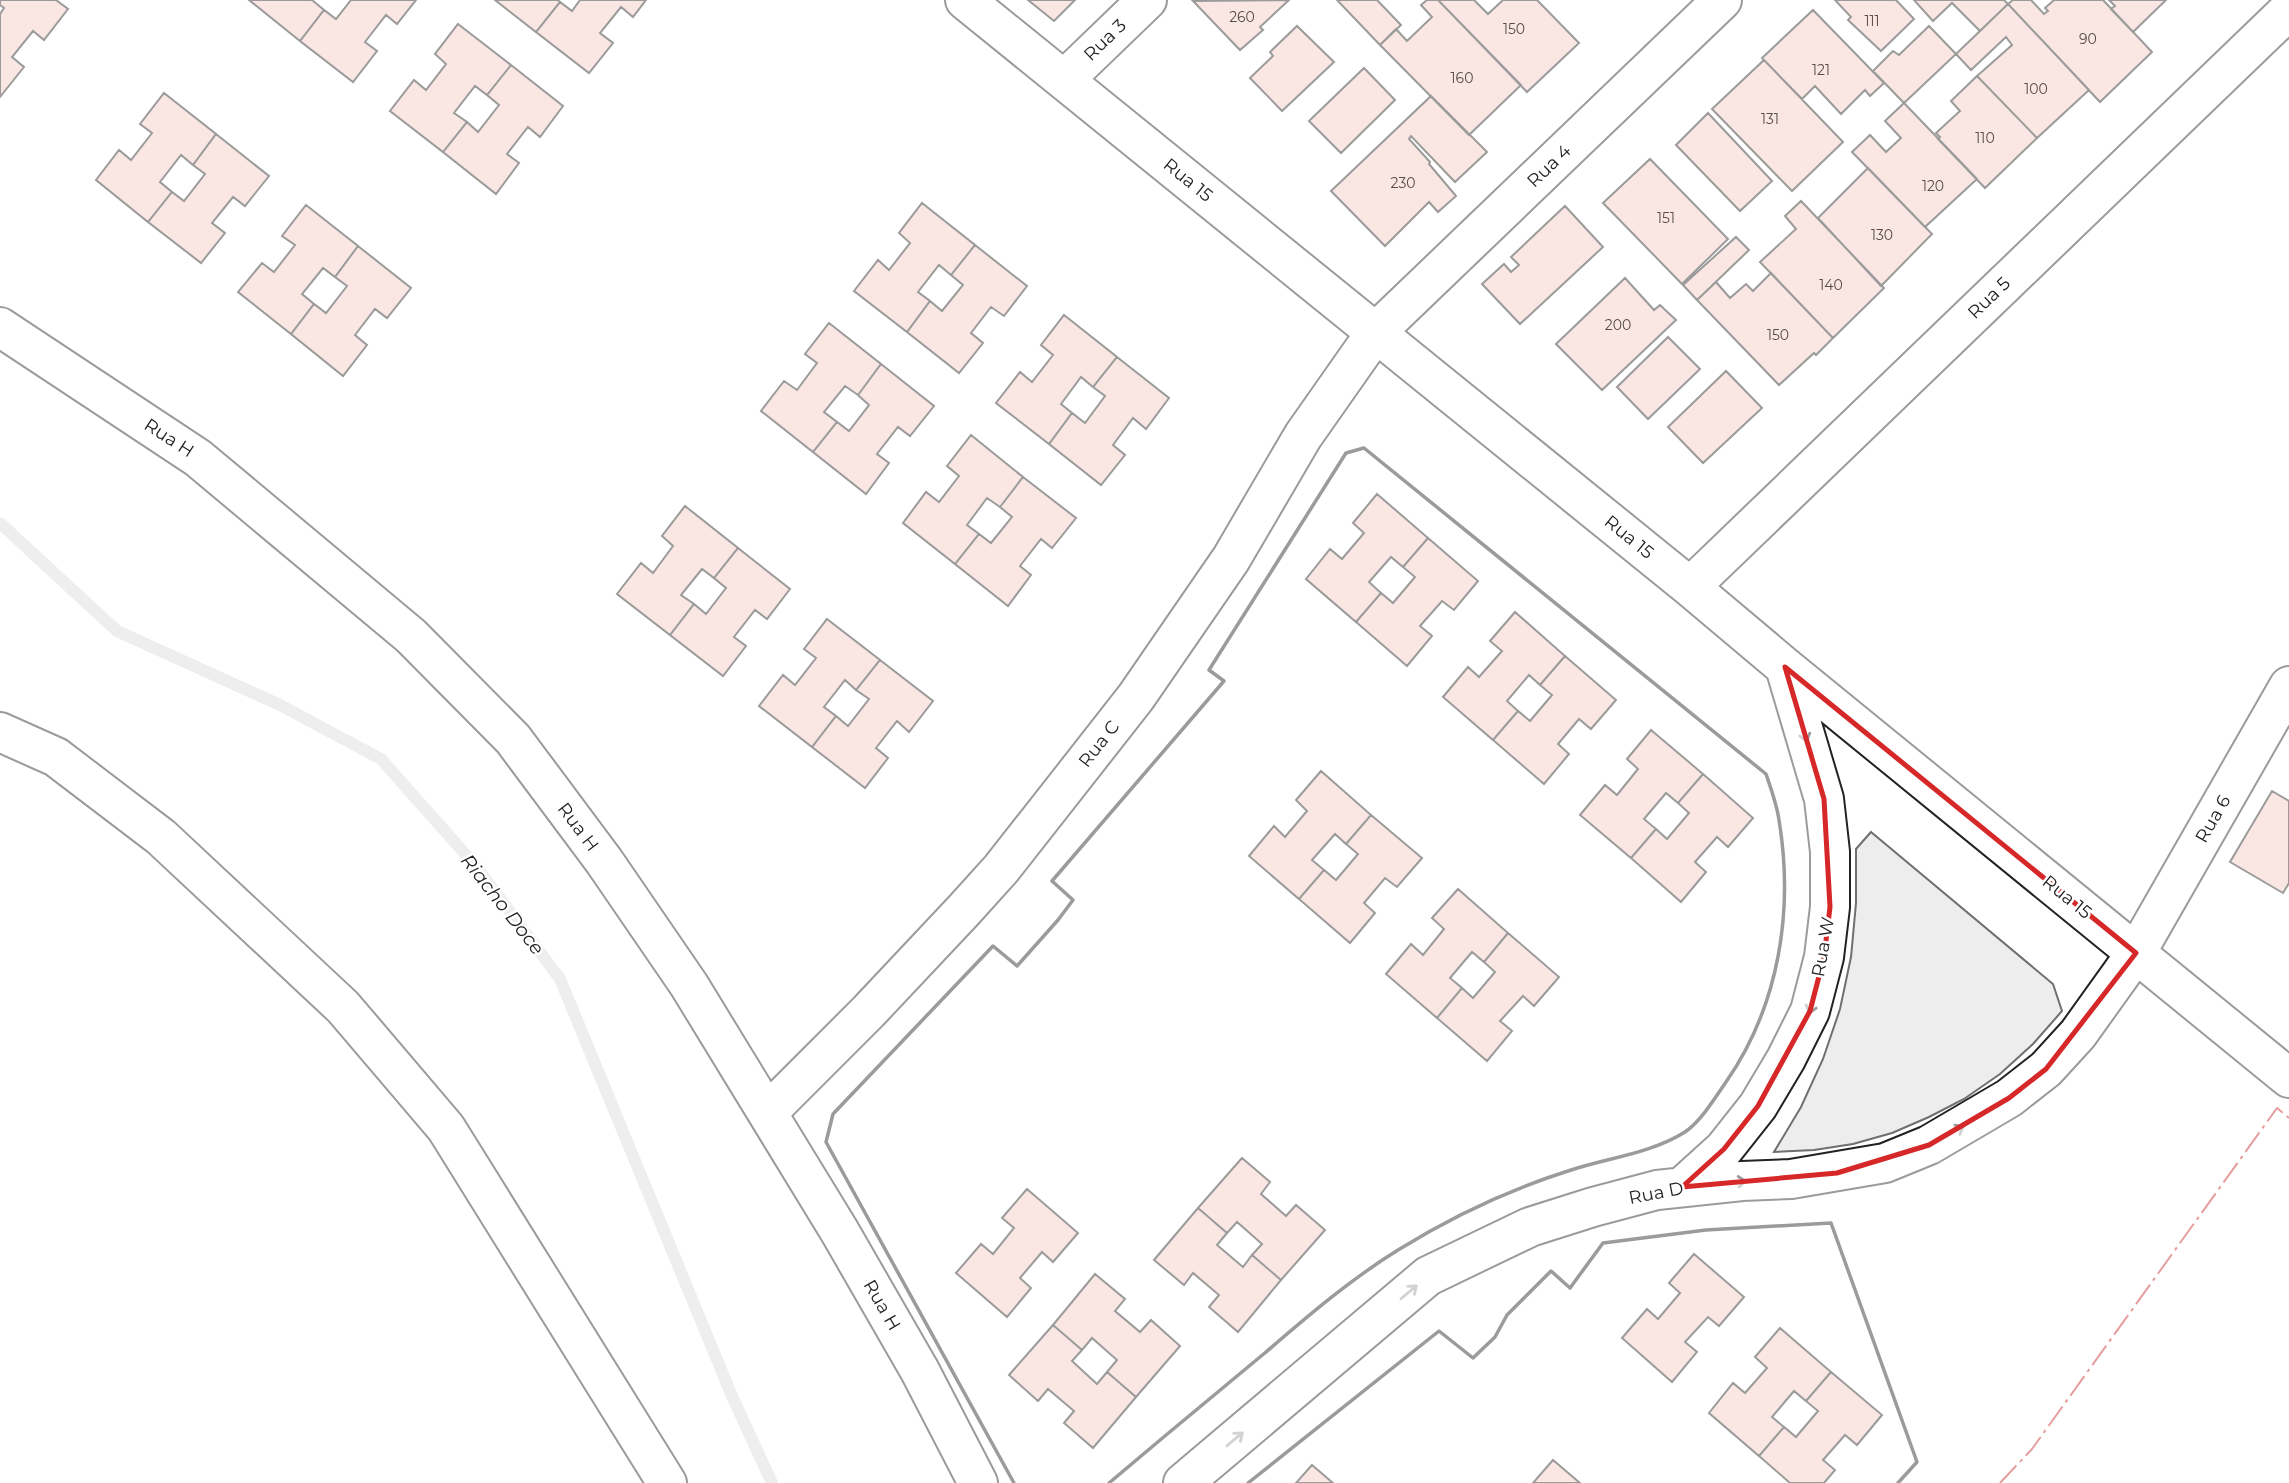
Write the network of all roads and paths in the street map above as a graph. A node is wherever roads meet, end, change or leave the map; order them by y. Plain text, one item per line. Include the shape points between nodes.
1 (965, 0) edge
2 (1147, 0) edge
3 (1723, 0) edge
4 (2289, 10) edge
5 (1064, 80) junction
6 (0, 327) edge
7 (1376, 332) junction
8 (1690, 587) junction
9 (1785, 667) junction
10 (2289, 686) edge
11 (0, 732) edge
12 (2136, 953) junction
13 (2289, 1078) edge
14 (768, 1112) junction
15 (1682, 1187) junction
16 (667, 1483) edge
17 (978, 1483) edge
18 (1183, 1483) edge

1 - 5 street, Rua 15
2 - 5 street, Rua 3
3 - 7 street, Rua 4
4 - 8 street, Rua 5
5 - 7 street, Rua 15
6 - 14 street, Rua H via 198,458 411,636 513,739 690,985
7 - 8 street, Rua 15
7 - 14 street, Rua C via 1303,436 1231,559 1089,757 964,910
8 - 9 street, Rua 15
9 - 12 street, Rua 15
9 -> 15 street, Rua W via 1824,799 1830,907 1824,957 1810,1011 1758,1106 1724,1149
10 - 12 street, Rua 6
11 - 16 street via 56,757 161,837 343,1007 446,1128
12 - 13 street, Rua 15
15 -> 12 street, Rua D via 1837,1172 1885,1163 1929,1145 2009,1098 2046,1069 2104,1001
14 - 17 street, Rua H via 914,1360
18 -> 15 street, Rua D via 1427,1276 1530,1227 1592,1207

